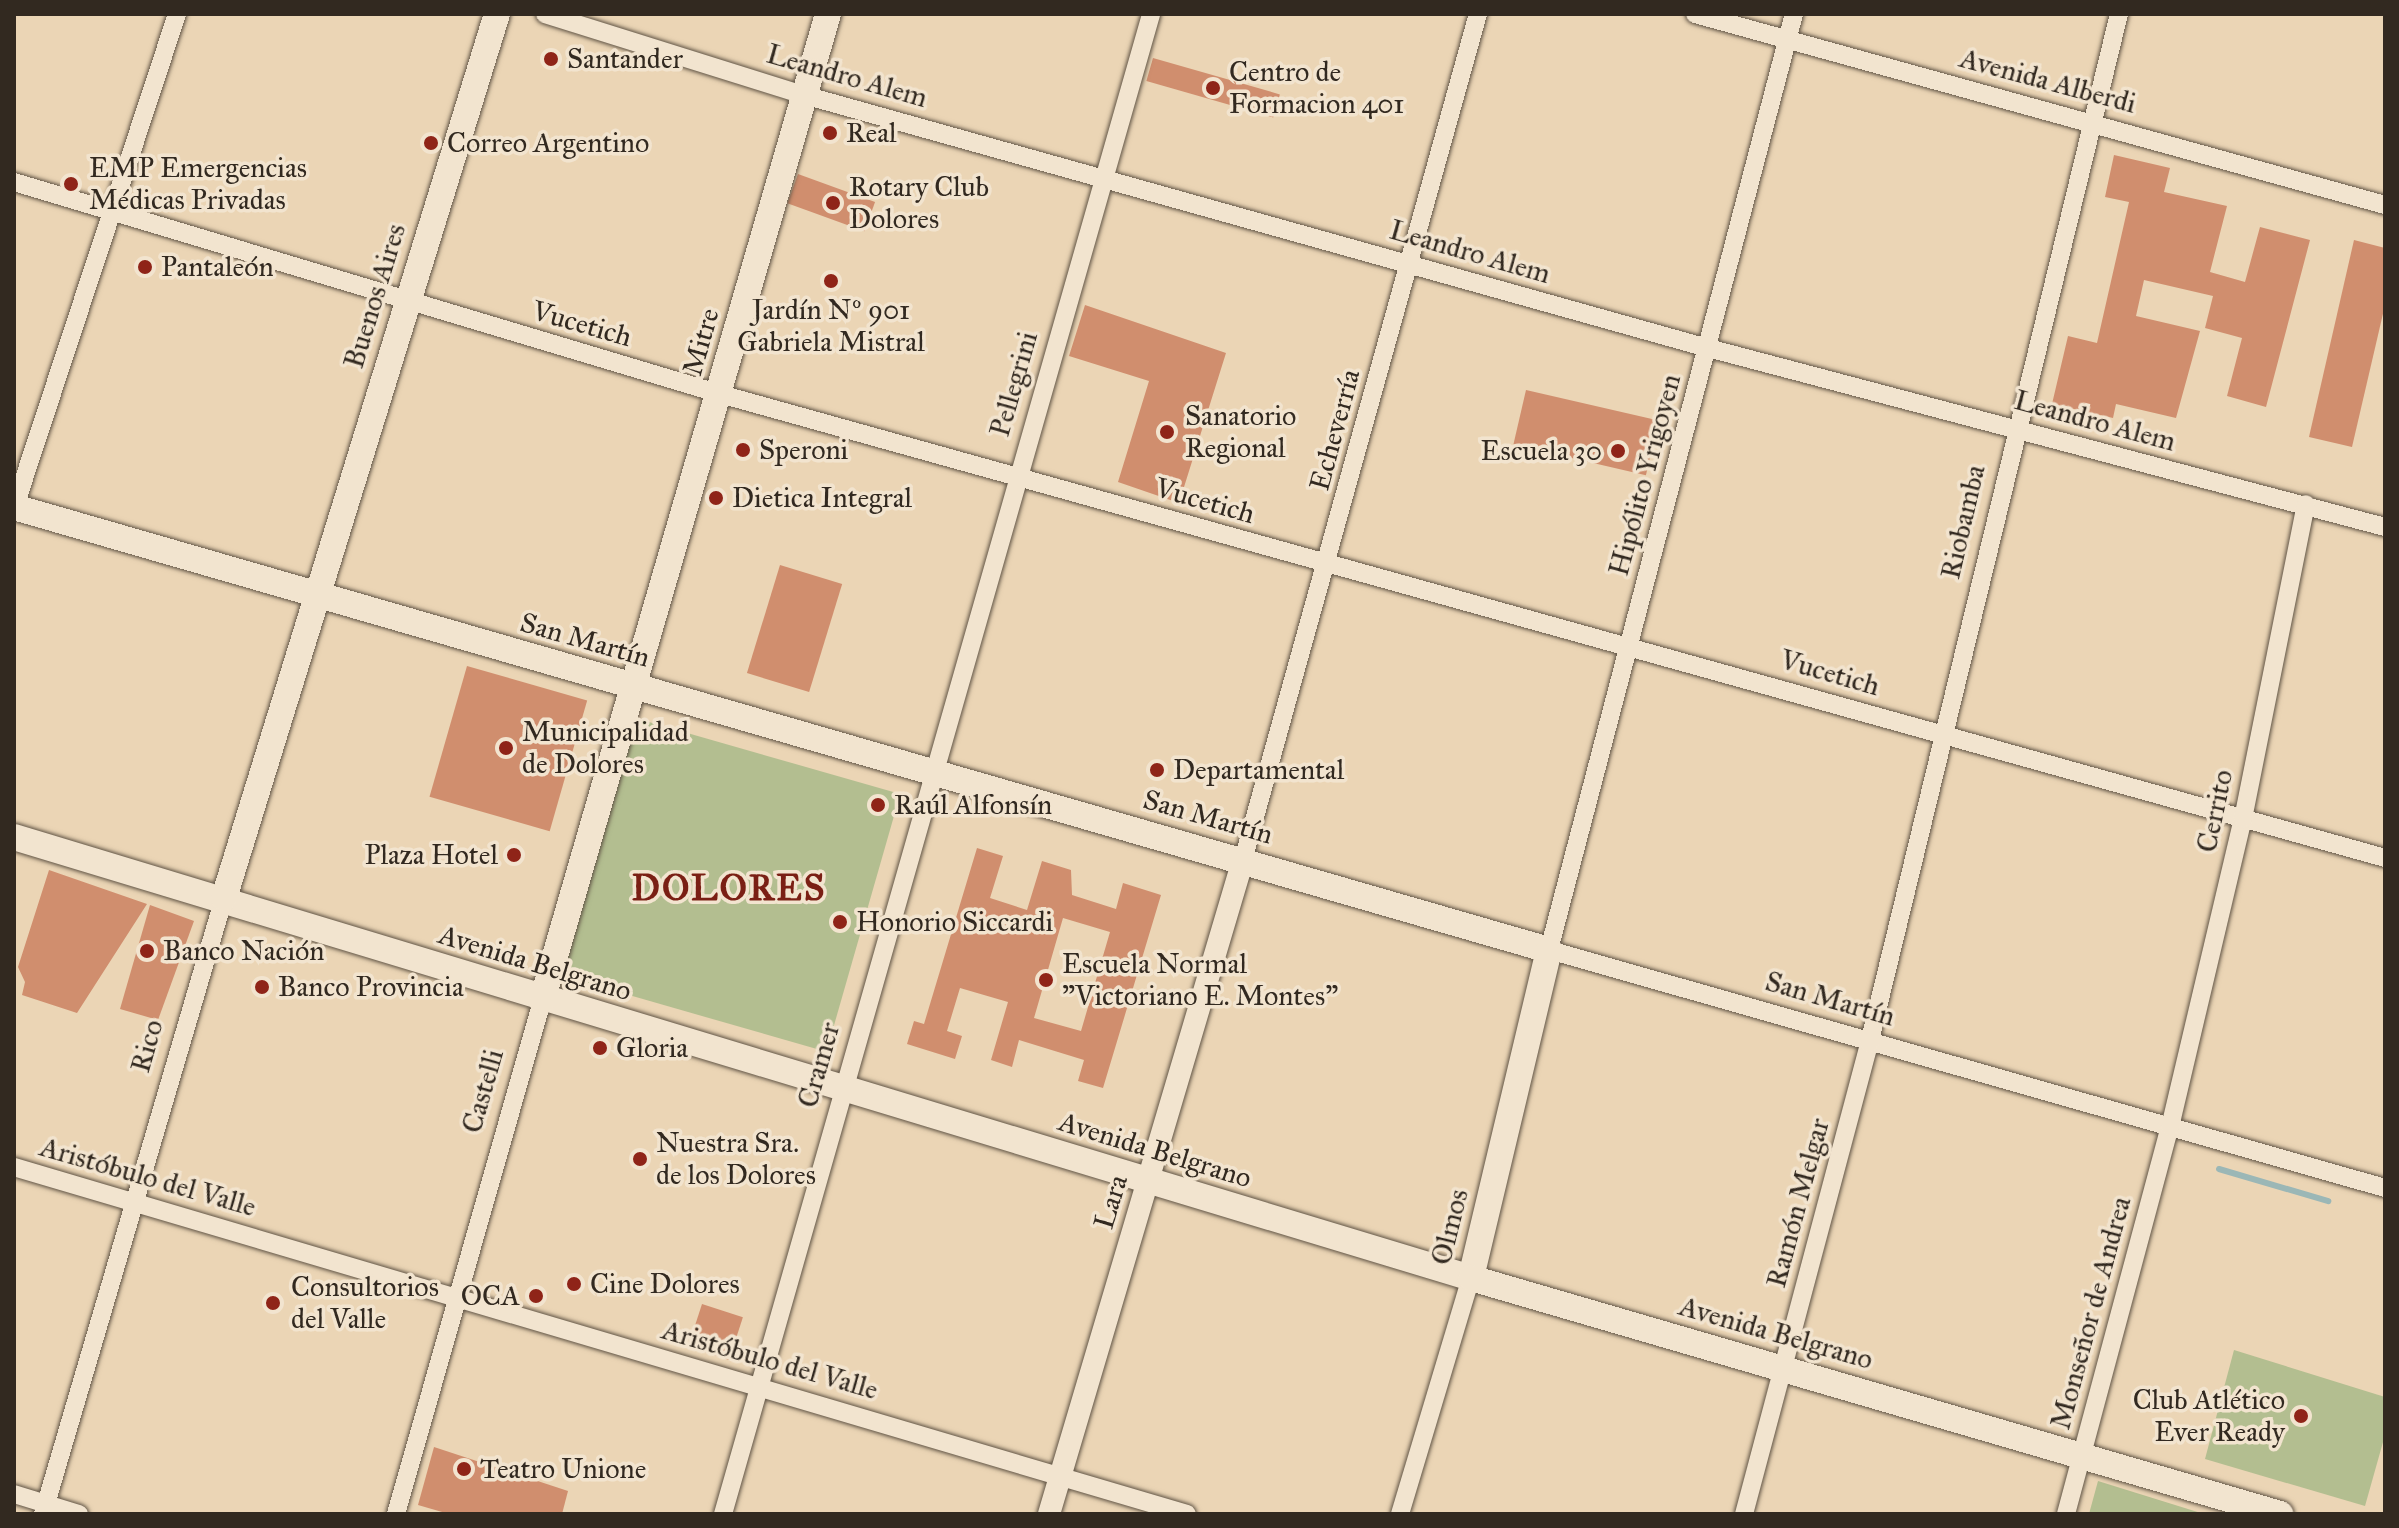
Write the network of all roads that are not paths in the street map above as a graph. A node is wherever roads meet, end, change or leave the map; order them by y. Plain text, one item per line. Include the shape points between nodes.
1 (177, 14) edge
2 (497, 14) edge
3 (545, 14) edge
4 (828, 14) edge
5 (1151, 14) edge
6 (1478, 14) edge
7 (1695, 14) edge
8 (1794, 14) edge
9 (2119, 14) edge
10 (1787, 40) junction
11 (804, 95) junction
12 (2090, 120) junction
13 (1104, 176) junction
14 (14, 182) edge
15 (2385, 203) edge
16 (116, 212) junction
17 (1409, 265) junction
18 (406, 302) junction
19 (1708, 348) junction
20 (720, 394) junction
21 (2014, 429) junction
22 (1016, 476) junction
23 (2306, 504) junction
24 (14, 508) edge
25 (2385, 527) edge
26 (1328, 566) junction
27 (320, 598) junction
28 (1630, 646) junction
29 (631, 686) junction
30 (1943, 734) junction
31 (930, 770) junction
32 (2243, 819) junction
33 (14, 837) edge
34 (2385, 858) edge
35 (1243, 860) junction
36 (224, 898) junction
37 (1549, 950) junction
38 (542, 1001) junction
39 (1869, 1044) junction
40 (841, 1090) junction
41 (2170, 1127) junction
42 (14, 1167) edge
43 (1149, 1181) junction
44 (2385, 1188) edge
45 (135, 1202) junction
46 (1471, 1278) junction
47 (458, 1297) junction
48 (1784, 1368) junction
49 (759, 1386) junction
50 (2083, 1455) junction
51 (1060, 1475) junction
52 (14, 1494) edge
53 (45, 1509) edge
54 (79, 1514) edge
55 (396, 1514) edge
56 (723, 1514) edge
57 (1049, 1514) edge
58 (1187, 1514) edge
59 (1400, 1514) edge
60 (1744, 1514) edge
61 (2066, 1514) edge
62 (2280, 1514) edge

1 - 16 street
2 - 18 main road, Buenos Aires
3 - 11 street, Leandro Alem
4 - 11 main road, Mitre
5 - 13 street, Pellegrini
6 - 17 street, Echeverría
7 - 10 street, Avenida Alberdi
8 - 10 street, Hipólito Yrigoyen
9 - 12 street, Riobamba
10 - 12 street, Avenida Alberdi
10 - 19 street, Hipólito Yrigoyen
11 - 13 street, Leandro Alem
11 - 20 main road, Mitre
12 - 15 street, Avenida Alberdi
12 - 21 street, Riobamba
13 - 17 street, Leandro Alem
13 - 22 street, Pellegrini
14 - 16 street, Vucetich
16 - 18 street, Vucetich
16 - 24 street
17 - 19 street, Leandro Alem
17 - 26 street, Echeverría
18 - 20 street, Vucetich
18 - 27 main road, Buenos Aires
19 - 21 street, Leandro Alem
19 - 28 street, Hipólito Yrigoyen
20 - 22 street, Vucetich
20 - 29 main road, Mitre
21 - 23 street, Leandro Alem
21 - 30 street, Riobamba
22 - 26 street, Vucetich
22 - 31 street, Pellegrini
23 - 25 street, Leandro Alem
23 - 32 street, Cerrito
24 - 27 main road, San Martín
26 - 28 street, Vucetich
26 - 35 street, Echeverría
27 - 29 main road, San Martín
27 - 36 main road, Rico
28 - 30 street, Vucetich
28 - 37 street, Hipólito Yrigoyen
29 - 31 main road, San Martín
29 - 38 main road, Castelli
30 - 32 street, Vucetich
30 - 39 street, Riobamba
31 - 35 main road, San Martín
31 - 40 street, Cramer
32 - 34 street, Vucetich
32 - 41 street, Cerrito
33 - 36 main road, Avenida Belgrano
35 - 37 main road, San Martín
35 - 43 street, Lara
36 - 38 main road, Avenida Belgrano
36 - 45 street, Rico
37 - 39 street, San Martín
37 - 46 main road, Olmos
38 - 40 main road, Avenida Belgrano
38 - 47 street, Castelli
39 - 41 street, San Martín
39 - 48 street, Ramón Melgar
40 - 43 main road, Avenida Belgrano
40 - 49 street, Cramer
41 - 44 street, San Martín
41 - 50 street, Monseñor de Andrea
42 - 45 street, Aristóbulo del Valle
43 - 46 main road, Avenida Belgrano
43 - 51 street, Lara
45 - 47 street, Aristóbulo del Valle
45 - 53 street, Rico
46 - 48 main road, Avenida Belgrano
46 - 59 street, Olmos
47 - 49 street, Aristóbulo del Valle
47 - 55 street, Castelli
48 - 50 main road, Avenida Belgrano
48 - 60 street, Ramón Melgar
49 - 51 street, Aristóbulo del Valle
49 - 56 street, Cramer
50 - 61 street, Monseñor de Andrea
50 - 62 main road, Avenida Belgrano
51 - 57 street, Lara
51 - 58 street, Aristóbulo del Valle
52 - 53 street
53 - 54 street

